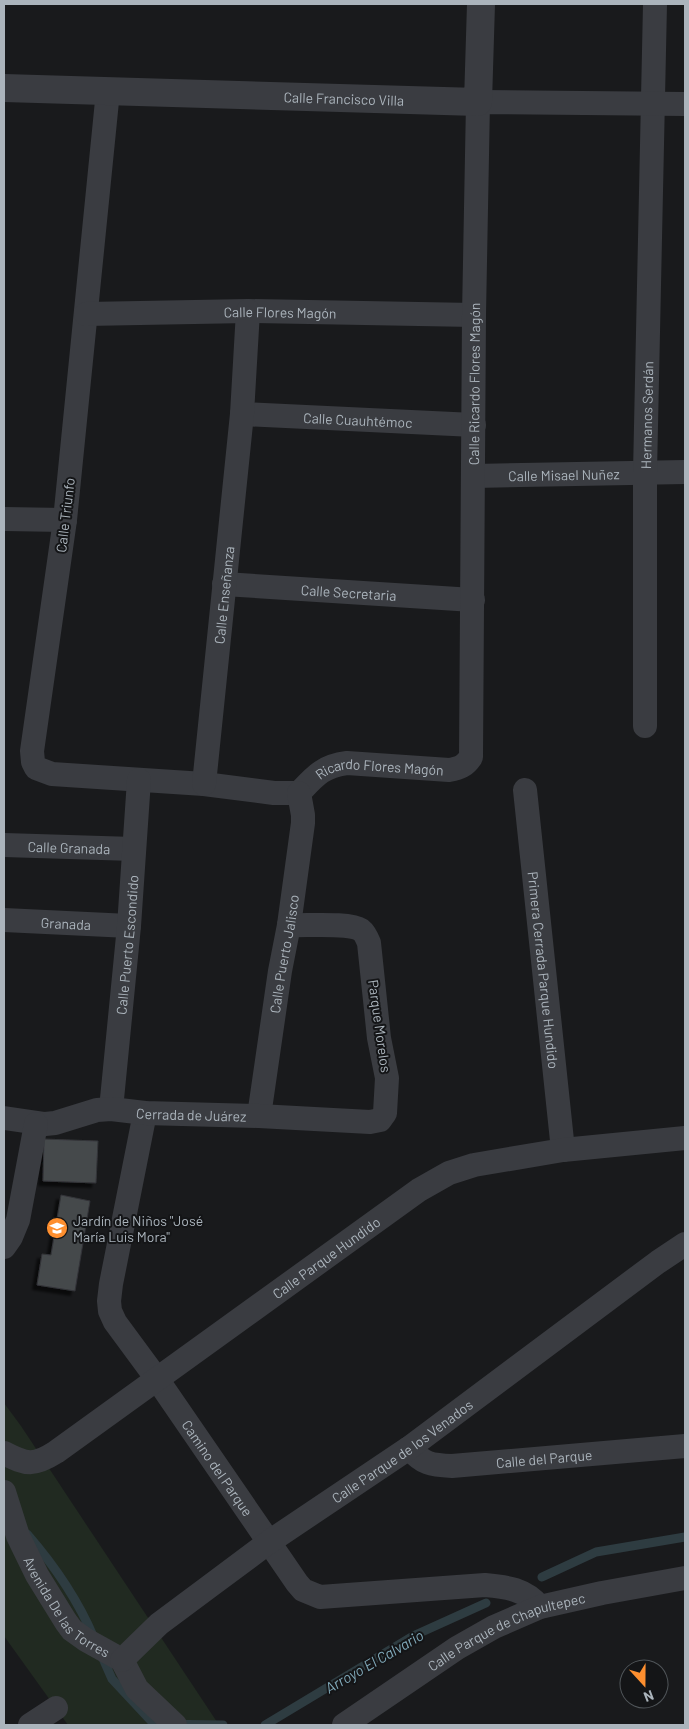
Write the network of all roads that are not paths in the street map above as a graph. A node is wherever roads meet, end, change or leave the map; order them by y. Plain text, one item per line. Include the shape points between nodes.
1 (481, 4) edge
2 (655, 4) edge
3 (4, 88) edge
4 (108, 91) junction
5 (478, 102) junction
6 (652, 104) junction
7 (685, 104) edge
8 (248, 311) junction
9 (86, 314) junction
10 (474, 315) junction
11 (242, 414) junction
12 (474, 425) junction
13 (685, 472) edge
14 (645, 473) junction
15 (474, 476) junction
16 (4, 519) edge
17 (65, 520) junction
18 (224, 584) junction
19 (473, 600) junction
20 (645, 726) dead end
21 (467, 764) joint
22 (139, 780) junction
23 (204, 784) junction
24 (525, 790) dead end
25 (299, 793) junction
26 (4, 845) edge
27 (134, 850) junction
28 (4, 920) edge
29 (289, 925) junction
30 (129, 926) junction
31 (110, 1110) junction
32 (145, 1113) junction
33 (260, 1116) junction
34 (4, 1118) edge
35 (380, 1120) joint
36 (36, 1124) junction
37 (685, 1138) edge
38 (563, 1150) junction
39 (685, 1244) edge
40 (4, 1247) edge
41 (157, 1379) junction
42 (685, 1446) edge
43 (409, 1448) junction
44 (4, 1454) edge
45 (4, 1492) edge
46 (269, 1542) junction
47 (685, 1578) edge
48 (540, 1607) junction
49 (122, 1660) junction
50 (56, 1708) dead end
51 (30, 1725) edge
52 (175, 1725) edge
53 (344, 1725) edge

1 - 5 street, Calle Ricardo Flores Magón
2 - 6 street, Hermanos Serdán
3 - 4 street, Calle Francisco Villa
4 - 5 street, Calle Francisco Villa
4 - 9 street, Calle Triunfo
5 - 6 street, Calle Francisco Villa
5 - 10 street, Calle Ricardo Flores Magón
6 - 7 street, Calle Francisco Villa
6 - 14 street, Hermanos Serdán
8 - 9 street, Calle Flores Magón
8 - 10 street, Calle Flores Magón
8 - 11 street, Calle Enseñanza
9 - 17 street, Calle Triunfo
10 - 12 street, Calle Ricardo Flores Magón
11 - 12 street, Calle Cuauhtémoc
11 - 18 street, Calle Enseñanza
12 - 15 street, Calle Ricardo Flores Magón
13 - 14 street, Calle Misael Nuñez
14 - 15 street, Calle Misael Nuñez
14 - 20 street, Hermanos Serdán
15 - 19 street, Calle Ricardo Flores Magón
16 - 17 street
17 - 22 street, Calle Triunfo via 32,750 33,762 36,768 52,774
18 - 19 street, Calle Secretaria
18 - 23 street, Calle Enseñanza
19 - 21 street, Calle Ricardo Flores Magón via 472,748
21 - 25 street, Ricardo Flores Magón via 450,770 338,764 316,774
22 - 23 street, Calle Triunfo
22 - 27 street, Calle Puerto Escondido
23 - 25 street
24 - 38 street, Primera Cerrada Parque Hundido
25 - 29 street, Calle Puerto Jalisco via 303,823
26 - 27 street, Calle Granada
27 - 30 street, Calle Puerto Escondido
28 - 30 street, Granada
29 - 33 street, Calle Puerto Jalisco
29 - 35 street, Parque Morelos via 349,926 363,932 369,943 379,1038 387,1078 385,1113
30 - 31 street, Calle Puerto Escondido
31 - 32 street, Cerrada de Juárez
31 - 36 street, Cerrada de Juárez via 96,1110 54,1123
32 - 33 street, Cerrada de Juárez
32 - 41 street, Camino del Parque via 109,1301 115,1322
33 - 35 street, Cerrada de Juárez
34 - 36 street, Cerrada de Juárez
36 - 40 street via 18,1220
37 - 38 street, Calle Parque Hundido
38 - 41 street, Calle Parque Hundido via 461,1168 436,1179
39 - 43 street, Calle Parque de los Venados
41 - 44 street, Calle Parque Hundido via 45,1459 27,1463
41 - 46 street, Camino del Parque
42 - 43 street, Calle del Parque via 452,1466 433,1465 419,1459
43 - 46 street, Calle Parque de los Venados
45 - 49 street, Avenida De las Torres via 18,1536 66,1622 86,1640
46 - 48 street, Camino del Parque via 296,1583 320,1597 485,1585 519,1591
46 - 49 street, Calle Parque de los Venados via 159,1624
47 - 48 street, Calle Parque de Chapultepec
48 - 53 street, Calle Parque de Chapultepec via 457,1648
49 - 52 street, Avenida De las Torres via 137,1689
50 - 51 street

